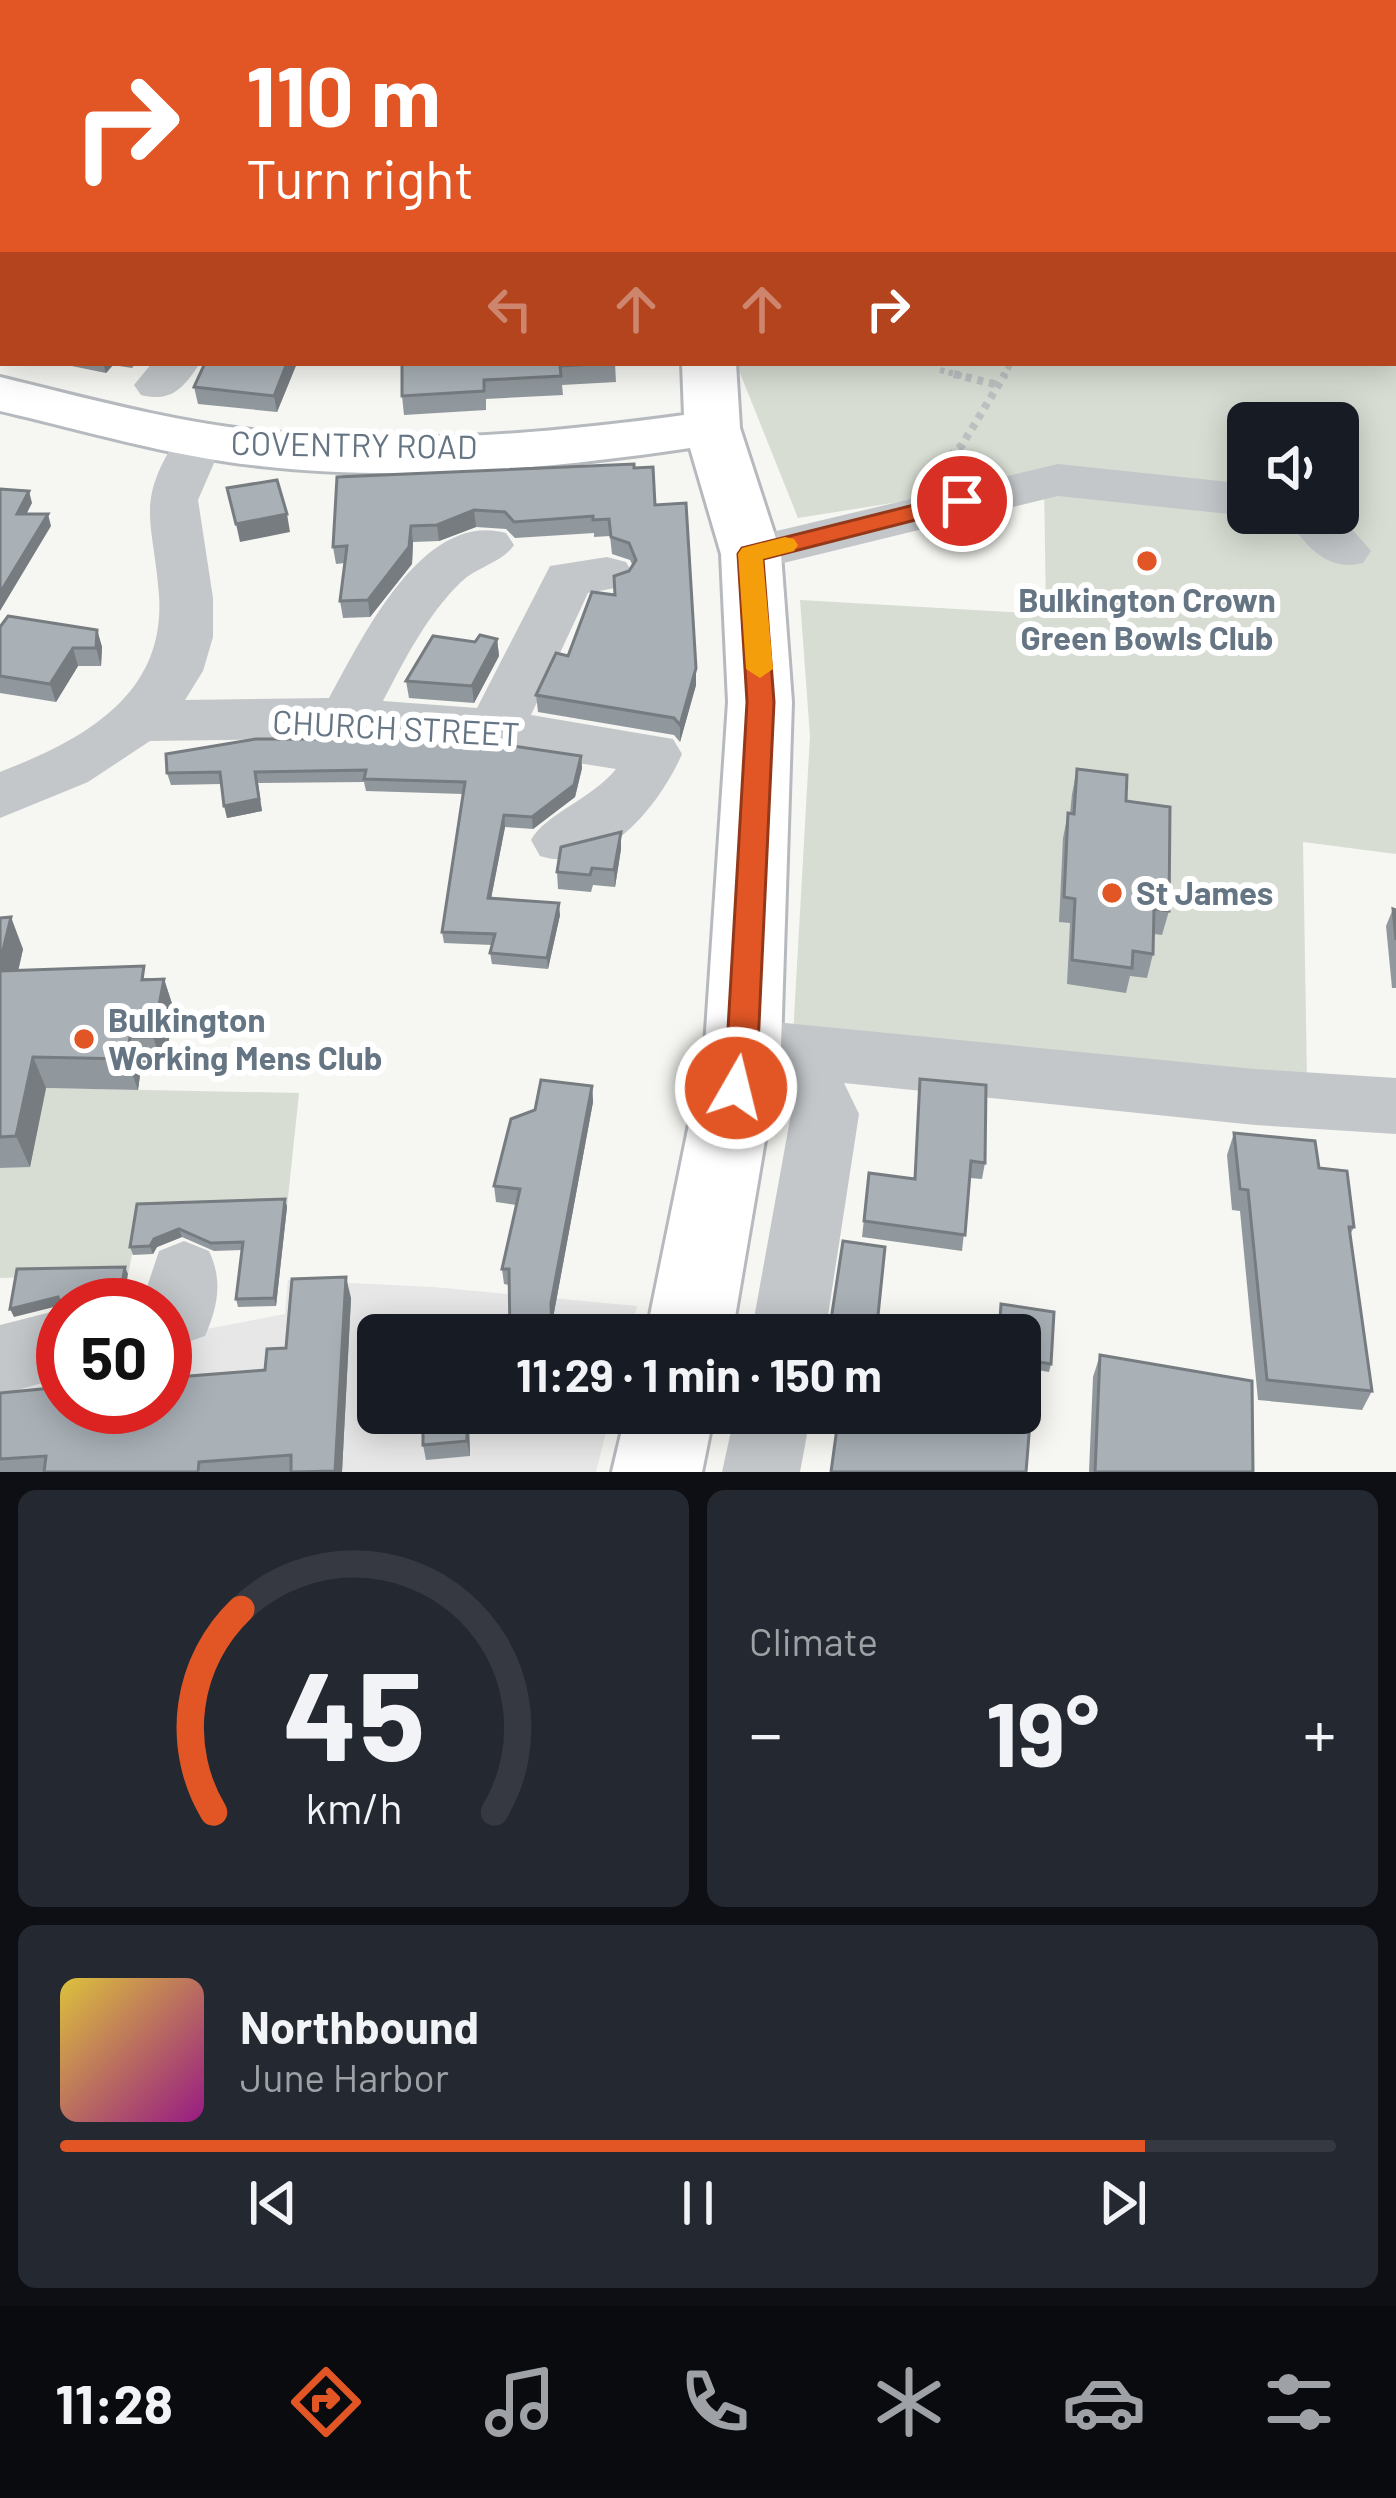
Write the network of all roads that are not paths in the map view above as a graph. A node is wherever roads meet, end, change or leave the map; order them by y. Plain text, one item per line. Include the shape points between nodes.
1 (709, 366) edge
2 (0, 394) edge
3 (712, 428) junction
4 (200, 440) junction
5 (1227, 498) edge
6 (1329, 534) edge
7 (747, 547) junction
8 (1345, 551) dead end
9 (456, 553) dead end
10 (607, 574) dead end
11 (346, 718) junction
12 (138, 721) junction
13 (495, 730) junction
14 (0, 796) edge
15 (561, 840) dead end
16 (742, 1046) junction
17 (1396, 1106) edge
18 (694, 1314) edge
19 (792, 1314) edge
20 (36, 1350) edge
21 (0, 1360) edge
22 (665, 1434) edge
23 (769, 1434) edge
24 (657, 1472) edge
25 (761, 1472) edge

1 - 3 main road
2 - 4 main road, COVENTRY ROAD
3 - 4 main road, COVENTRY ROAD via 439,452
3 - 7 main road
4 - 12 street via 172,490 185,632 165,688
5 - 7 street via 1058,480
6 - 8 street
7 - 16 main road via 760,702
9 - 11 street via 400,624
10 - 13 street via 569,578
11 - 12 street, CHURCH STREET
11 - 13 street, CHURCH STREET
12 - 14 street via 88,757
13 - 15 street, CHURCH STREET via 653,754 641,786
16 - 17 street
16 - 18 main road
16 - 19 street via 806,1075 825,1114
20 - 21 street
22 - 24 main road
23 - 25 street

